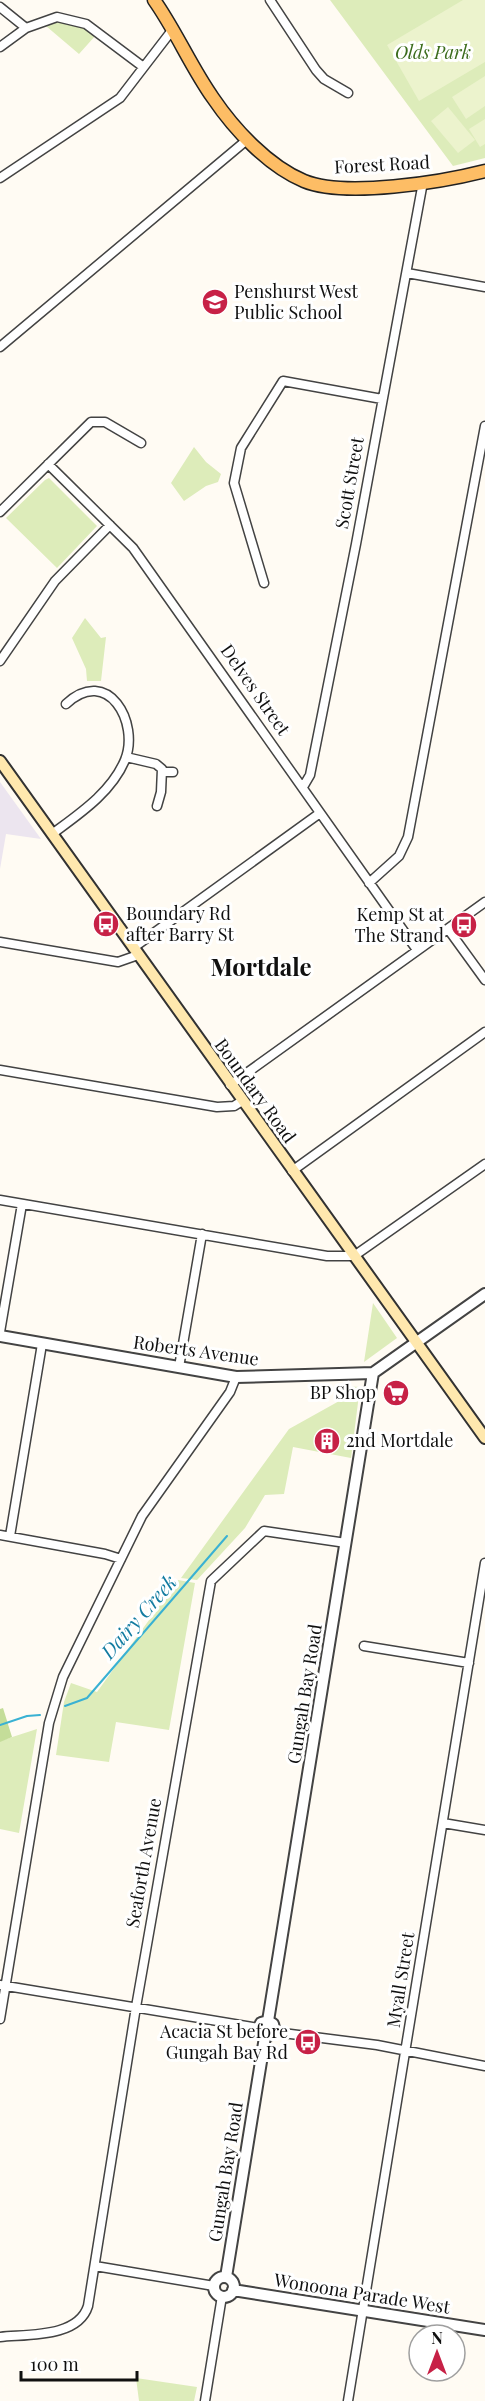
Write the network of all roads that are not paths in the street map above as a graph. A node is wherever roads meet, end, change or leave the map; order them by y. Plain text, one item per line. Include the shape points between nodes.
1 (154, 0) edge
2 (270, 0) edge
3 (0, 7) edge
4 (26, 28) junction
5 (173, 29) junction
6 (0, 47) edge
7 (142, 66) junction
8 (348, 93) dead end
9 (248, 139) junction
10 (485, 171) edge
11 (0, 178) edge
12 (423, 182) junction
13 (407, 273) junction
14 (485, 287) edge
15 (0, 347) edge
16 (382, 399) junction
17 (485, 426) edge
18 (141, 443) dead end
19 (48, 464) junction
20 (0, 512) edge
21 (110, 525) junction
22 (264, 583) dead end
23 (0, 661) edge
24 (66, 704) dead end
25 (126, 757) junction
26 (0, 761) edge
27 (163, 772) junction
28 (173, 772) dead end
29 (303, 787) junction
30 (157, 806) dead end
31 (320, 813) junction
32 (52, 834) junction
33 (369, 883) junction
34 (485, 902) edge
35 (448, 929) junction
36 (0, 942) edge
37 (417, 950) junction
38 (136, 952) junction
39 (485, 980) edge
40 (485, 1032) edge
41 (0, 1070) edge
42 (230, 1085) junction
43 (242, 1101) junction
44 (485, 1164) edge
45 (292, 1171) junction
46 (0, 1200) edge
47 (22, 1204) junction
48 (202, 1234) junction
49 (354, 1256) junction
50 (485, 1294) edge
51 (0, 1334) edge
52 (416, 1343) junction
53 (42, 1344) junction
54 (179, 1367) junction
55 (373, 1373) junction
56 (236, 1377) junction
57 (481, 1425) edge
58 (485, 1438) edge
59 (0, 1535) edge
60 (10, 1536) junction
61 (346, 1543) junction
62 (121, 1559) junction
63 (485, 1563) edge
64 (364, 1646) dead end
65 (469, 1663) junction
66 (442, 1823) junction
67 (485, 1830) edge
68 (3, 1986) edge
69 (136, 2007) junction
70 (0, 2019) edge
71 (266, 2032) junction
72 (406, 2050) junction
73 (485, 2066) edge
74 (95, 2265) junction
75 (226, 2277) junction
76 (214, 2286) junction
77 (233, 2290) junction
78 (222, 2296) junction
79 (363, 2310) junction
80 (485, 2330) edge
81 (0, 2337) edge
82 (205, 2401) edge
83 (348, 2401) edge

1 - 5 main road, Forest Road
2 - 8 street via 316,70
3 - 4 street
4 - 6 street
4 - 7 street via 57,17 86,24
5 - 7 street
5 - 9 main road, Forest Road via 214,100
7 - 11 street via 120,98
9 - 12 main road, Forest Road via 286,171 319,186 348,188
9 - 15 street
10 - 12 main road, Forest Road
12 - 13 street, Scott Street
13 - 14 street
13 - 16 street, Scott Street
16 - 22 street via 283,381 241,448 234,483
16 - 29 street, Scott Street via 312,764
17 - 33 street via 408,837 399,856
18 - 19 street via 105,422 95,421
19 - 20 street
19 - 21 street, Delves Street
21 - 23 street via 55,581
21 - 29 street, Delves Street via 133,548
24 - 25 street via 84,690 106,694 126,720
25 - 27 street via 156,764
25 - 32 street via 101,795
26 - 32 main road, Boundary Road
27 - 28 street
27 - 30 street
29 - 31 street, Delves Street
31 - 33 street, Delves Street
31 - 38 street
32 - 38 main road, Boundary Road
33 - 37 street, Delves Street
34 - 35 street
35 - 37 street
35 - 39 street
36 - 38 street via 118,962
37 - 42 street
38 - 42 main road, Boundary Road
40 - 45 street
41 - 43 street via 218,1107
42 - 43 main road, Boundary Road
43 - 45 main road, Boundary Road
44 - 49 street
45 - 49 main road, Boundary Road
46 - 47 street
47 - 48 street
47 - 51 street
48 - 49 street via 327,1256
48 - 54 street
49 - 52 main road, Boundary Road
50 - 52 street
51 - 53 street, Roberts Avenue
52 - 55 street
52 - 57 main road, Boundary Road
53 - 54 street, Roberts Avenue
53 - 60 street
54 - 56 street, Roberts Avenue
55 - 56 street, Roberts Avenue
55 - 61 street, Gungah Bay Road
56 - 62 street via 230,1392 152,1500
57 - 58 main road, Boundary Road
59 - 60 street
60 - 62 street
61 - 69 street, Seaforth Avenue via 264,1531 210,1581
61 - 71 street, Gungah Bay Road via 268,2021 261,2024
62 - 68 street via 67,1668 49,1723
63 - 65 street, Myall Street
64 - 65 street
65 - 66 street, Myall Street
66 - 67 street
66 - 72 street, Myall Street
68 - 69 street
68 - 70 street
69 - 71 street
69 - 74 street, Seaforth Avenue
71 - 72 street
71 - 75 street, Gungah Bay Road
72 - 73 street
72 - 79 street, Myall Street
74 - 76 street
74 - 81 street, Seaforth Avenue via 88,2306 72,2326
75 - 76 street
75 - 77 street
76 - 78 street
77 - 78 street
77 - 79 street, Wonoona Parade West
78 - 82 street
79 - 80 street, Wonoona Parade West
79 - 83 street, Myall Street

